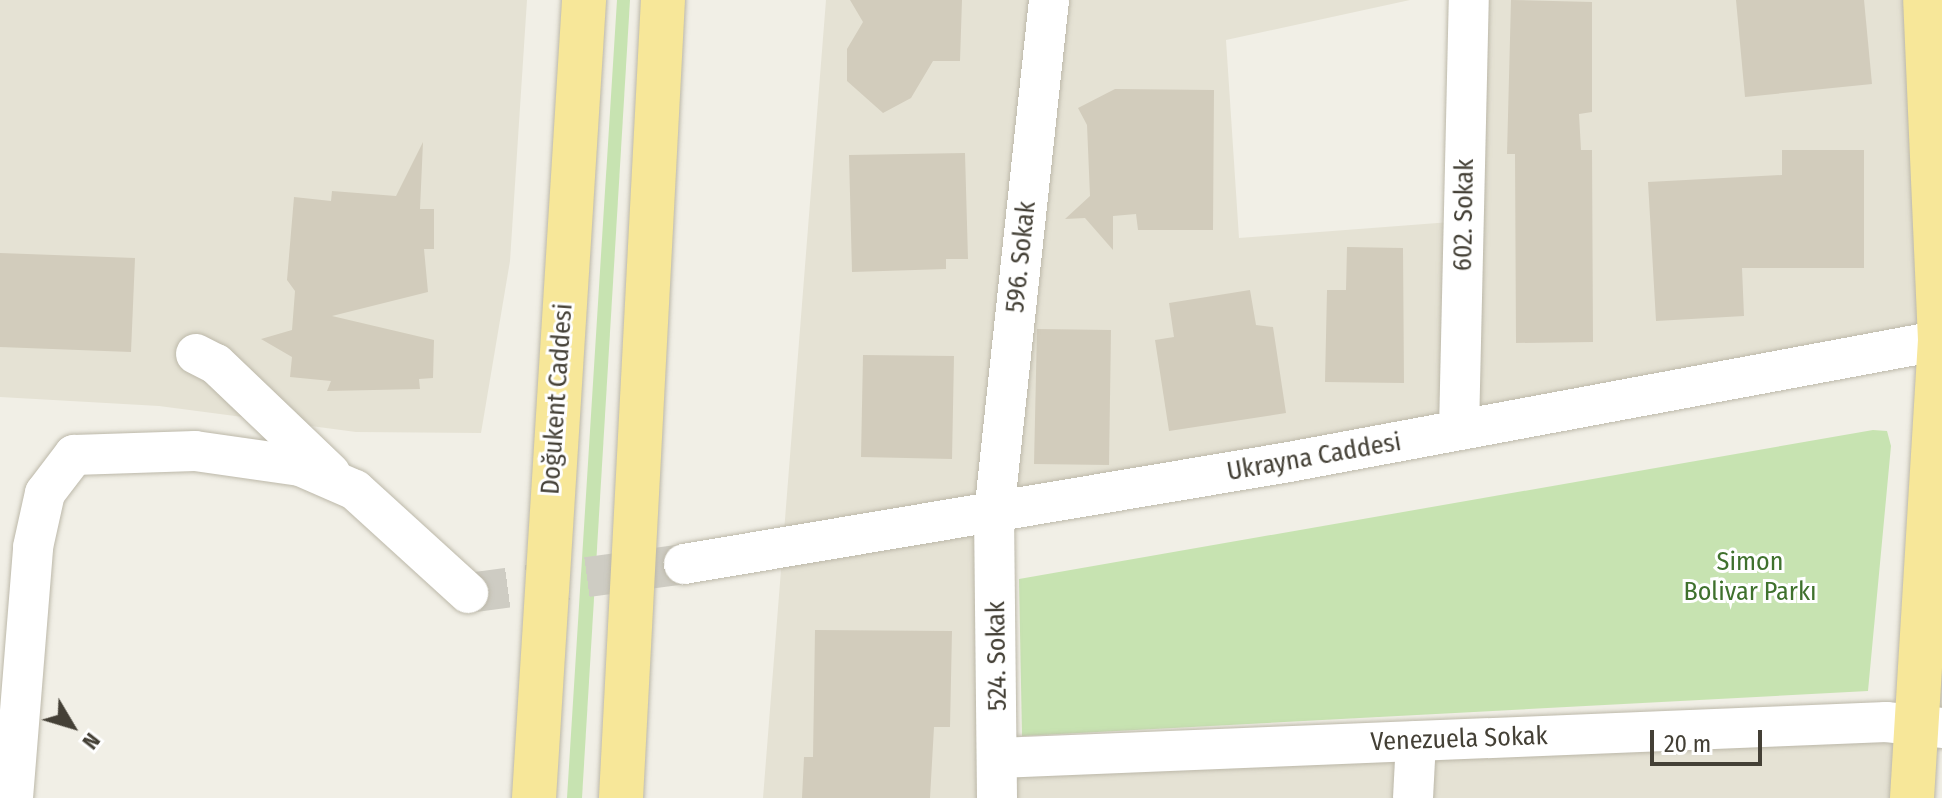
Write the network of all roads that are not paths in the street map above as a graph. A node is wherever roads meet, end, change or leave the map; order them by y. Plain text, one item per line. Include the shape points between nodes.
1 (584, 0) edge
2 (663, 0) edge
3 (1049, 0) edge
4 (1469, 0) edge
5 (1925, 0) edge
6 (1941, 340) edge
7 (196, 354) dead end
8 (1459, 430) junction
9 (335, 479) junction
10 (994, 514) junction
11 (684, 564) tunnel mouth
12 (468, 593) dead end
13 (1931, 725) edge
14 (1416, 741) junction
15 (998, 758) junction
16 (13, 798) edge
17 (534, 798) edge
18 (621, 798) edge
19 (997, 798) edge
20 (1413, 798) edge
21 (1912, 798) edge

1 - 17 main road, Doğukent Caddesi
2 - 18 main road
3 - 10 street, 596. Sokak
4 - 8 street, 602. Sokak
5 - 6 main road
6 - 8 street, Ukrayna Caddesi
6 - 13 main road
7 - 9 street via 216,364
8 - 10 street, Ukrayna Caddesi
9 - 12 street via 382,511
9 - 16 street via 300,466 195,451 90,451 64,463 45,493 33,547
10 - 11 street, Ukrayna Caddesi
10 - 15 street, 524. Sokak
13 - 14 street, Venezuela Sokak
13 - 21 main road
14 - 15 street, Venezuela Sokak
14 - 20 street
15 - 19 street, 524. Sokak

